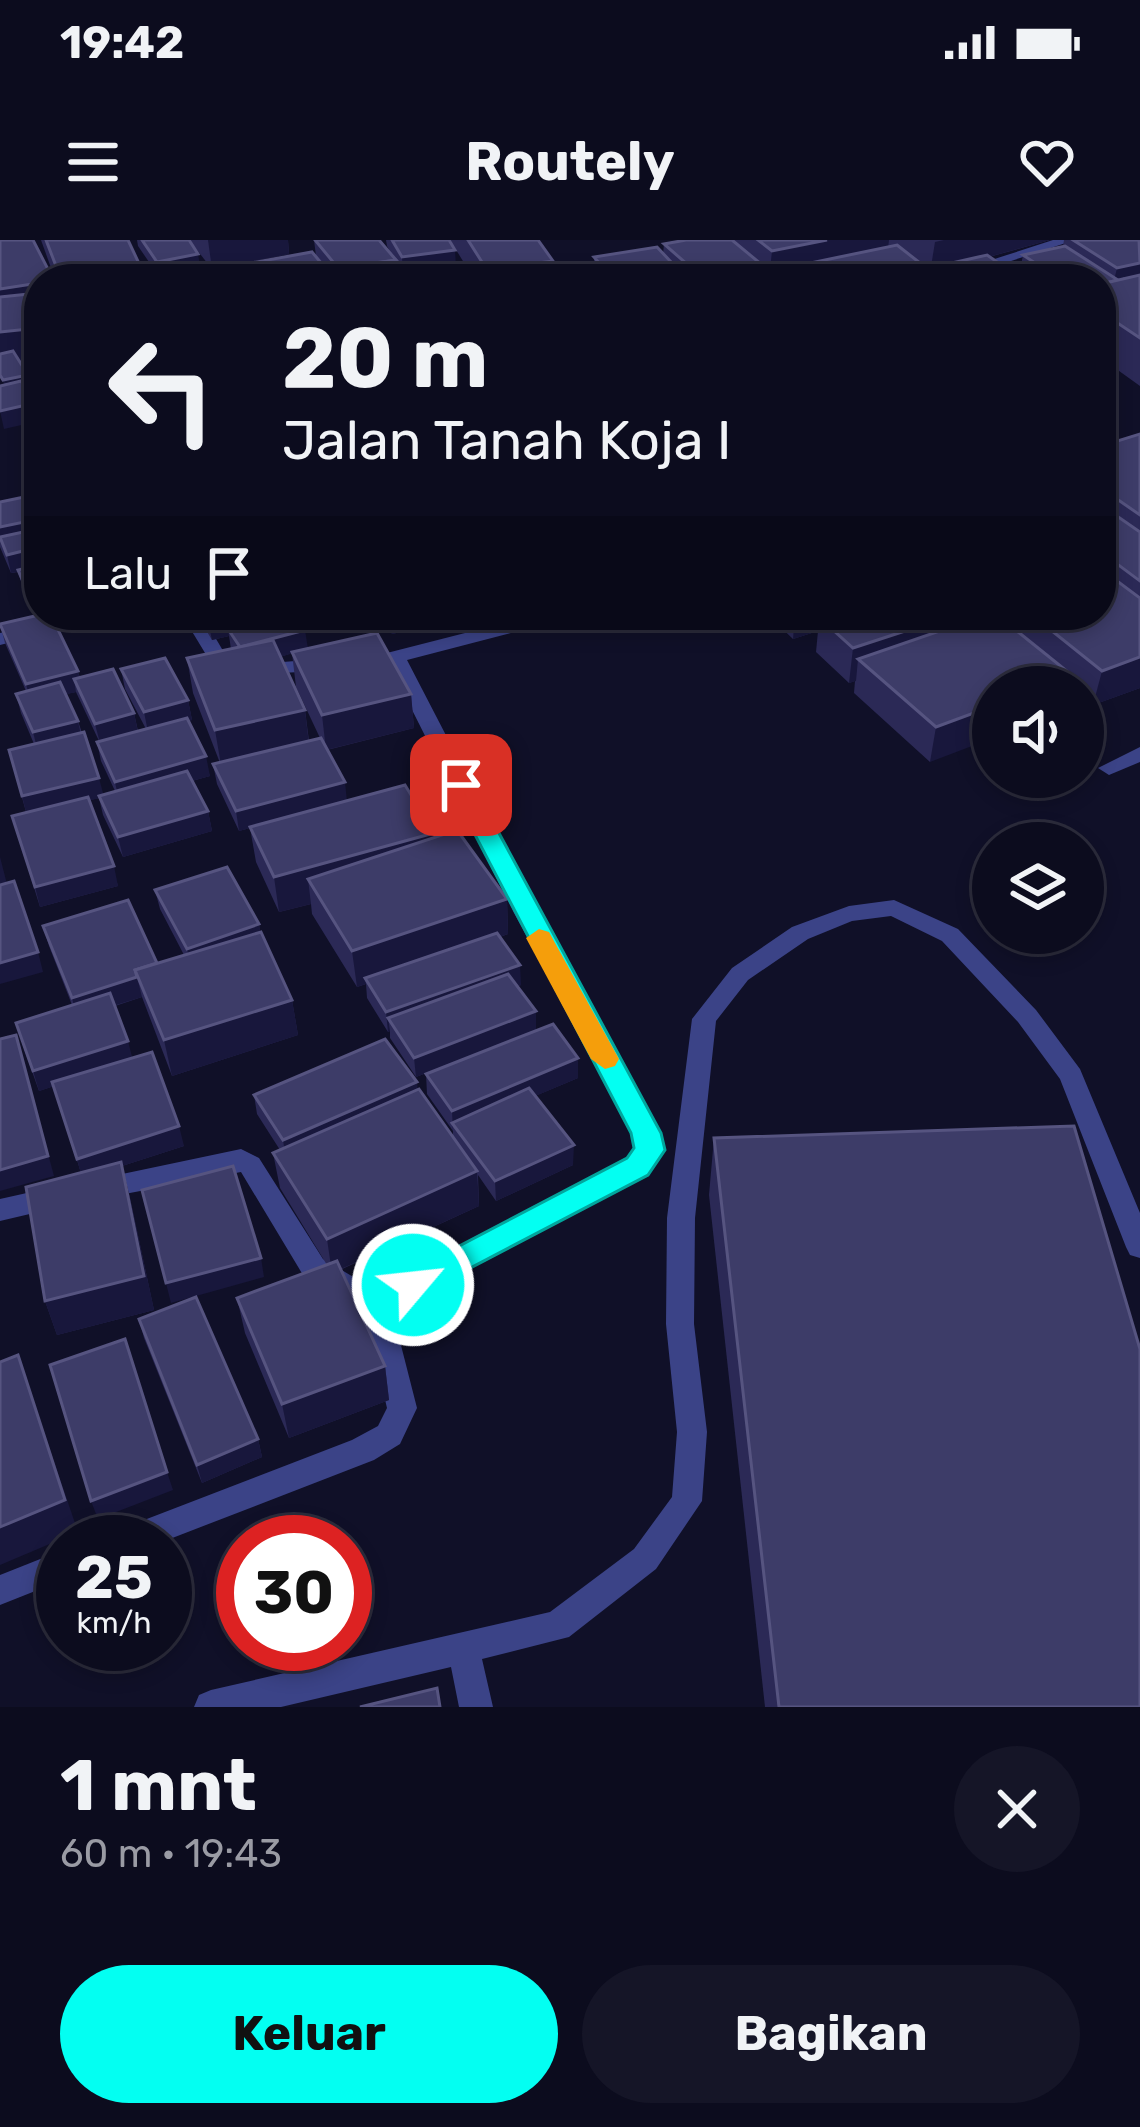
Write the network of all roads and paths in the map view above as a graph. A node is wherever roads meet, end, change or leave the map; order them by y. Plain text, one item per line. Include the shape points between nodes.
1 (1069, 240) edge
2 (990, 264) edge
3 (36, 630) edge
4 (201, 630) edge
5 (499, 630) edge
6 (0, 639) edge
7 (350, 662) edge
8 (1140, 754) edge
9 (1109, 768) dead end
10 (0, 1210) edge
11 (1140, 1247) edge
12 (376, 1305) junction
13 (192, 1516) edge
14 (36, 1576) edge
15 (0, 1590) edge
16 (464, 1650) junction
17 (211, 1707) edge
18 (476, 1707) edge

1 - 2 street
3 - 6 street
4 - 7 street via 226,672
5 - 12 street via 384,659 650,1150 638,1166
8 - 9 street
10 - 12 street via 241,1159 314,1267
11 - 16 street via 1071,1076 950,935 894,908 800,933 740,974 704,1018 682,1218 680,1324 692,1432 687,1501 645,1559 558,1626
12 - 13 street via 402,1408 389,1435
14 - 15 street
16 - 17 street
16 - 18 street

